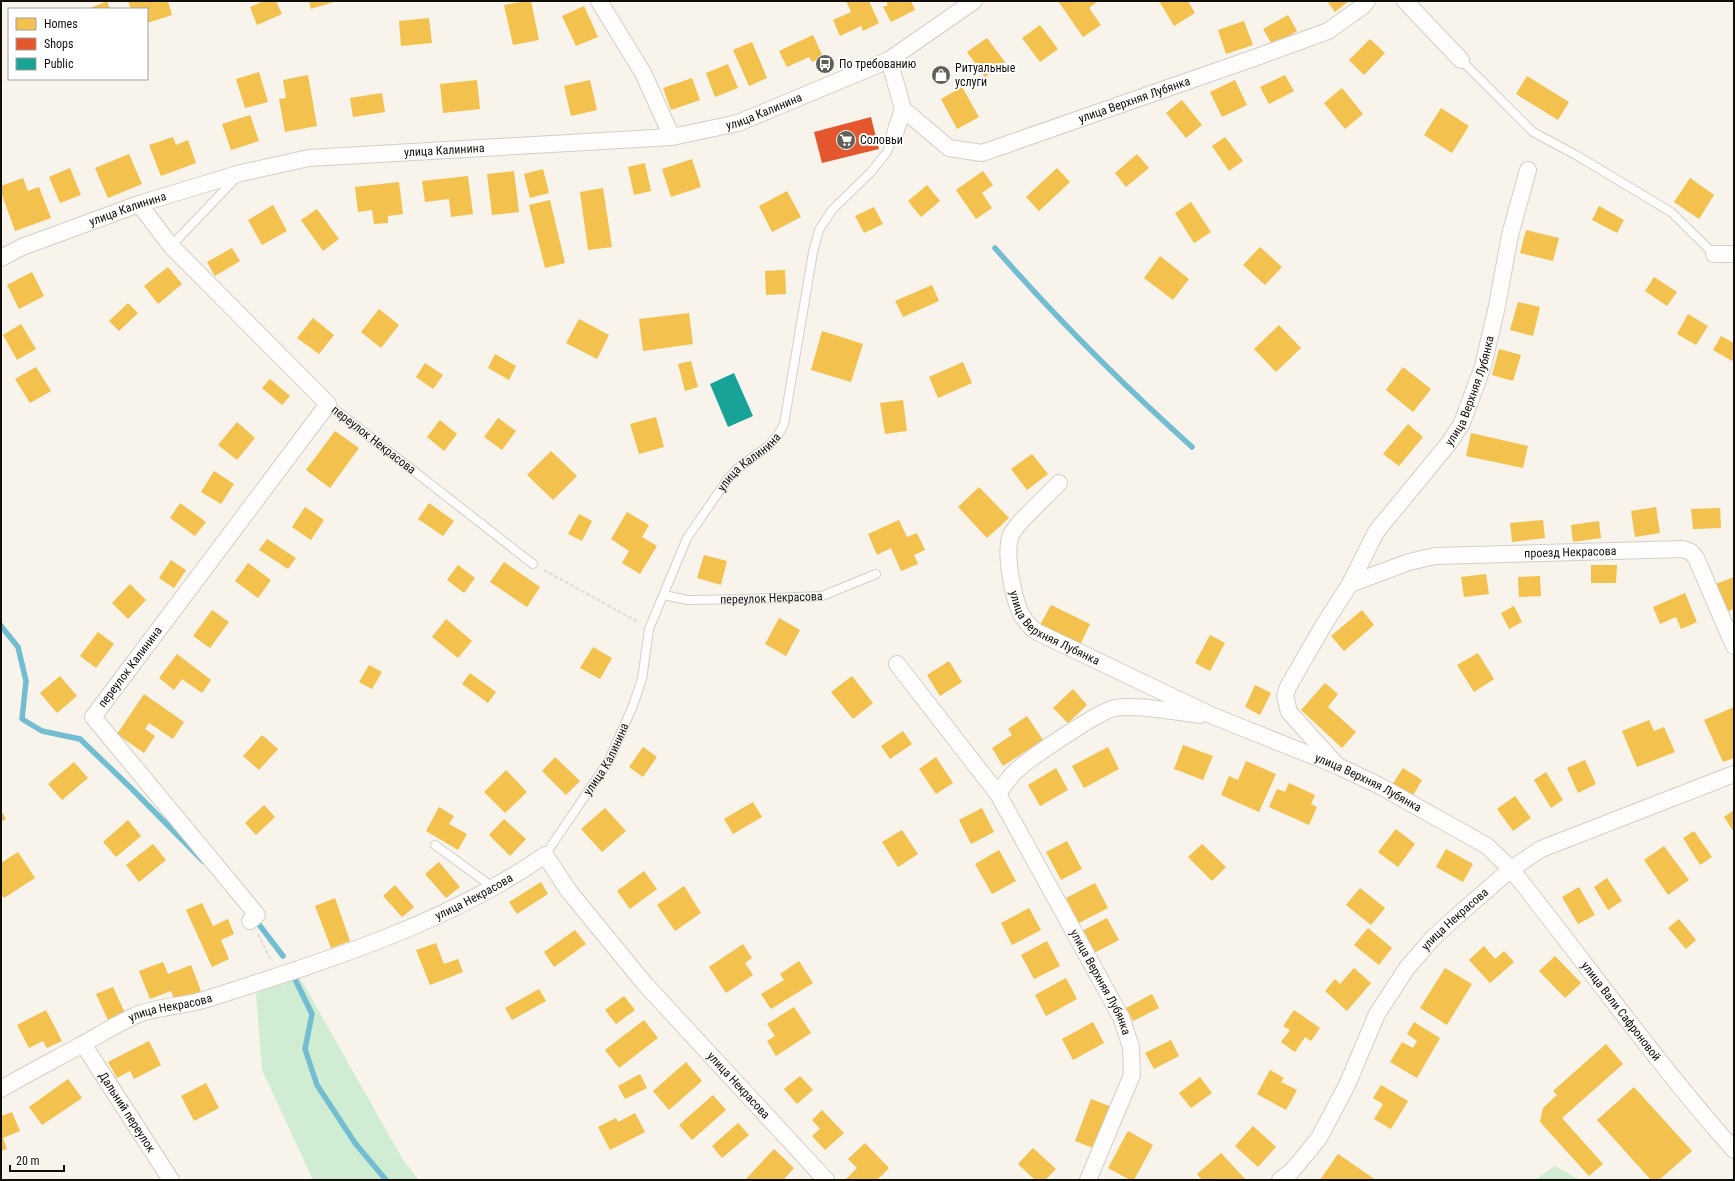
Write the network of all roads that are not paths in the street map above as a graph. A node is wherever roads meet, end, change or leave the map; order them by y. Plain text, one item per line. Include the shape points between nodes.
1 (599, 1) edge
2 (974, 1) edge
3 (1367, 1) edge
4 (1405, 1) edge
5 (889, 60) junction
6 (1461, 60) joint
7 (903, 109) junction
8 (895, 133) joint
9 (672, 137) junction
10 (1528, 170) dead end
11 (241, 173) junction
12 (139, 204) junction
13 (171, 246) junction
14 (1714, 254) joint
15 (1734, 254) edge
16 (1, 258) edge
17 (328, 404) junction
18 (1059, 483) dead end
19 (533, 564) road end
20 (876, 574) dead end
21 (1350, 584) junction
22 (664, 595) junction
23 (1734, 646) edge
24 (897, 664) dead end
25 (1213, 716) junction
26 (1338, 766) junction
27 (1734, 774) edge
28 (998, 794) junction
29 (435, 845) dead end
30 (545, 856) junction
31 (1511, 869) junction
32 (494, 888) junction
33 (254, 918) dead end
34 (83, 1044) junction
35 (1, 1090) edge
36 (1734, 1150) edge
37 (171, 1180) edge
38 (826, 1180) edge
39 (1088, 1180) edge
40 (1280, 1180) edge

1 - 9 street via 643,72
2 - 5 street, улица Калинина
3 - 7 street, улица Верхняя Лубянка via 1328,31 982,153 950,148
4 - 6 street
5 - 7 street
5 - 9 street, улица Калинина via 738,123
6 - 14 lane via 1533,132 1576,154 1671,212
7 - 8 street, улица Калинина
8 - 22 lane, улица Калинина via 887,152 871,172 832,210 819,230 784,424 768,446 738,468 727,480 687,538
9 - 11 street, улица Калинина via 309,158
10 - 21 street, улица Верхняя Лубянка via 1510,235 1483,366 1462,423 1449,443 1376,532
11 - 12 street, улица Калинина
11 - 13 lane
12 - 13 street, переулок Некрасова
12 - 16 street, улица Калинина via 22,247
13 - 17 street, переулок Некрасова
14 - 15 street
17 - 19 lane, переулок Некрасова
17 - 33 street, переулок Калинина via 93,716 213,860
18 - 25 street, улица Верхняя Лубянка via 1012,535 1008,548 1016,603 1021,615 1037,632
20 - 22 lane, переулок Некрасова via 822,596 688,600
21 - 23 street, проезд Некрасова via 1408,562 1435,556 1683,550 1691,552 1696,558
21 - 26 street, улица Верхняя Лубянка via 1323,626 1285,696 1293,717
22 - 30 lane, улица Калинина via 649,629 642,679 608,762
24 - 28 street, улица Верхняя Лубянка
25 - 26 street, улица Верхняя Лубянка
25 - 28 street, улица Верхняя Лубянка via 1127,707 1113,708 1017,769
26 - 31 street, улица Верхняя Лубянка via 1380,786 1487,846
27 - 31 street, улица Некрасова via 1564,838 1541,848
28 - 39 street, улица Верхняя Лубянка via 1121,1017 1131,1047 1132,1075
29 - 32 lane
30 - 32 street, улица Некрасова
30 - 38 street, улица Некрасова via 568,890 644,982
31 - 36 street, улица Вали Сафроновой via 1647,1046
31 - 40 street, улица Некрасова via 1432,939 1407,968 1377,1014 1347,1085 1319,1138 1292,1171
32 - 34 street, улица Некрасова via 424,922 291,972 197,1002 140,1014
34 - 35 street, улица Некрасова
34 - 37 street, Дальний переулок

